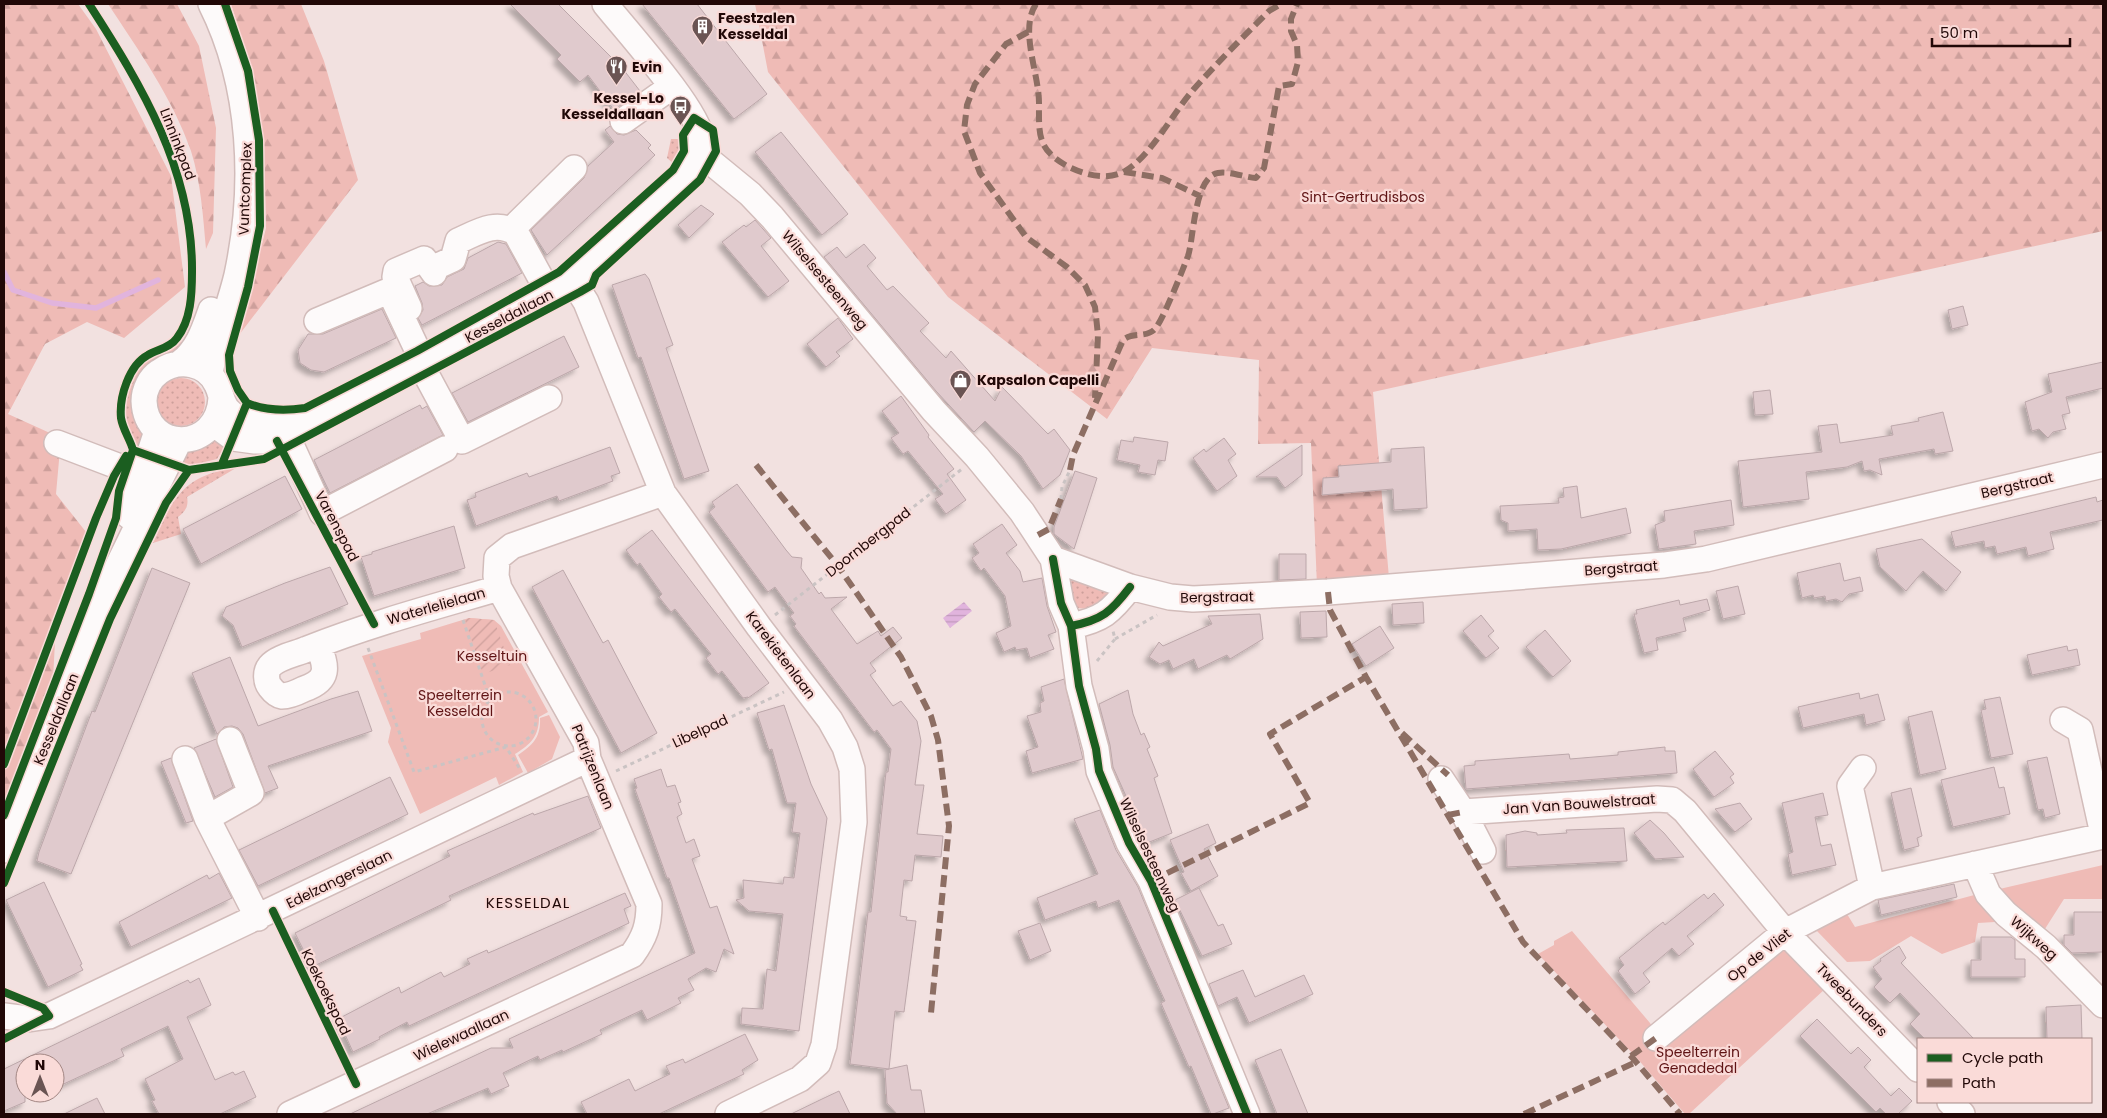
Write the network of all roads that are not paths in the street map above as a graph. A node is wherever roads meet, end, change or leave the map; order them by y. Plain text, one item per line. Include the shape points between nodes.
1 (198, 4) edge
2 (211, 4) edge
3 (605, 4) edge
4 (671, 87) junction
5 (623, 121) dead end
6 (700, 153) junction
7 (574, 168) dead end
8 (516, 233) junction
9 (472, 255) dead end
10 (572, 280) junction
11 (550, 295) junction
12 (317, 321) dead end
13 (180, 363) junction
14 (421, 363) junction
15 (210, 374) junction
16 (221, 398) junction
17 (549, 398) dead end
18 (310, 420) junction
19 (214, 424) junction
20 (157, 431) junction
21 (287, 436) junction
22 (179, 441) junction
23 (57, 443) dead end
24 (2103, 465) edge
25 (141, 475) junction
26 (663, 493) junction
27 (1053, 559) junction
28 (1130, 587) junction
29 (108, 588) junction
30 (499, 588) junction
31 (1070, 626) junction
32 (318, 645) dead end
33 (2063, 720) dead end
34 (230, 740) dead end
35 (185, 759) dead end
36 (1863, 768) dead end
37 (593, 770) junction
38 (1441, 780) dead end
39 (1463, 812) junction
40 (207, 818) junction
41 (2103, 835) edge
42 (4, 850) edge
43 (1483, 851) dead end
44 (1975, 864) junction
45 (1872, 887) junction
46 (258, 918) junction
47 (1785, 932) junction
48 (632, 955) joint
49 (2103, 1005) edge
50 (4, 1016) edge
51 (1656, 1038) dead end
52 (1917, 1068) edge
53 (1951, 1103) edge
54 (290, 1114) edge
55 (728, 1114) edge
56 (1246, 1114) edge
57 (1962, 1114) edge

1 - 13 street, Vuntcomplex via 214,42 228,97 235,187 232,232 223,274 204,331 189,356
2 - 15 street, Vuntcomplex via 227,40 239,88 248,147 243,244 236,278 213,350
3 - 4 street
4 - 5 street
4 - 6 street via 697,122
6 - 10 street, Kesseldallaan via 684,176
6 - 27 street, Wilselsesteenweg via 750,194 772,217 934,411 977,457 1022,512
7 - 8 street via 517,221
8 - 9 street via 476,246
8 - 11 street
8 - 14 street via 509,228 492,226 458,241 453,259 433,272 418,274 398,284
10 - 11 street, Kesseldallaan
10 - 26 street, Karekietenlaan via 586,302
11 - 14 street, Kesseldallaan
12 - 14 street via 386,292 391,294
13 - 15 street via 192,364
13 - 20 street via 166,366 157,373 146,390 145,409
14 - 17 street via 462,441
14 - 18 street, Kesseldallaan
14 - 21 street via 446,442 322,513
15 - 16 street, Kesseldallaan
16 - 18 street, Kesseldallaan via 228,410 262,425 277,426
16 - 19 street
18 - 21 street, Kesseldallaan
19 - 21 street, Kesseldallaan via 233,438 277,441
19 - 22 street via 196,438
20 - 22 street
20 - 25 street, Kesseldallaan
22 - 29 street, Kesseldallaan
23 - 25 street
24 - 28 street, Bergstraat via 1706,559 1664,565 1223,598 1170,597
25 - 29 street, Kesseldallaan
26 - 30 street, Waterlelielaan via 512,546 497,558
26 - 55 street, Karekietenlaan via 830,720 845,747 852,769 853,831 824,1045 818,1063 800,1079
27 - 28 street
27 - 31 street, Wilselsesteenweg via 1061,603
28 - 31 street via 1119,603 1094,621
29 - 42 street, Kesseldallaan
30 - 32 street, Waterlelielaan
30 - 37 street, Patrijzenlaan via 582,734
31 - 56 street, Wilselsesteenweg via 1099,771 1129,843 1151,881
33 - 41 street, Op de Vliet via 2080,730
34 - 40 street via 251,794
35 - 40 street
36 - 45 street via 1850,786
37 - 46 street, Edelzangerslaan
37 - 48 street, Patrijzenlaan via 649,904 649,923
38 - 39 street
39 - 43 street
39 - 47 street, Jan Van Bouwelstraat via 1672,800
40 - 46 street
41 - 44 street, Op de Vliet
44 - 45 street, Op de Vliet
44 - 49 street, Wijkweg via 1988,894 2006,914 2046,947
45 - 47 street, Op de Vliet
46 - 50 street, Edelzangerslaan via 50,1016 28,1019
47 - 51 street, Op de Vliet
47 - 52 street, Tweebunders
48 - 54 street, Wielewaallaan
53 - 57 street

